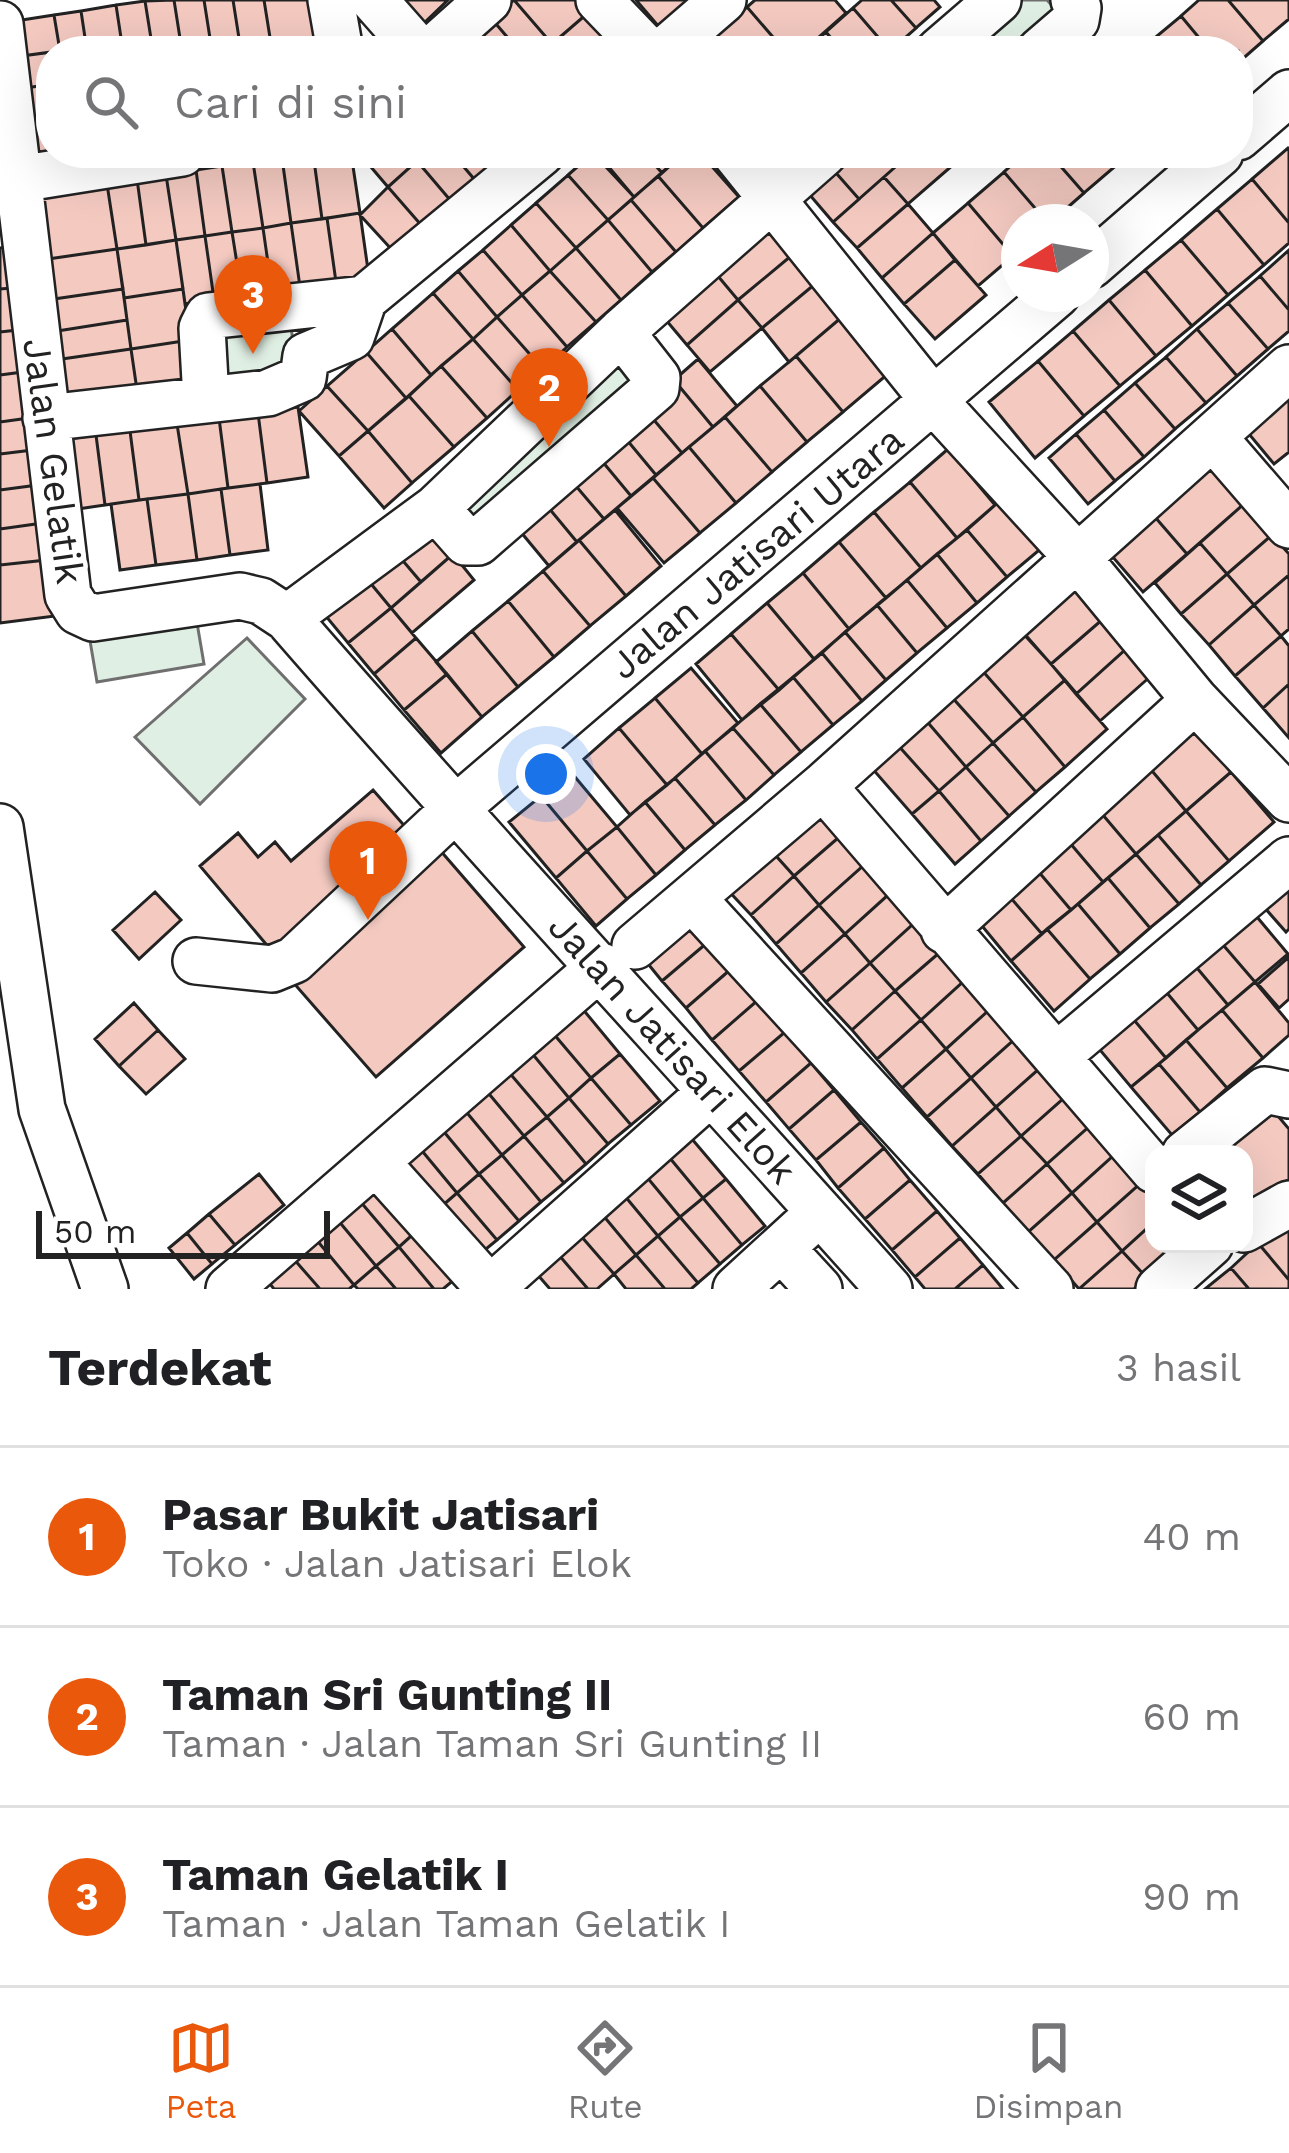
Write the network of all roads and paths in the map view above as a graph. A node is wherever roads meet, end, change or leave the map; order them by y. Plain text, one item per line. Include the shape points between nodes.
1 (21, 0) edge
2 (331, 0) edge
3 (374, 0) edge
4 (488, 0) edge
5 (598, 0) edge
6 (723, 0) edge
7 (998, 0) edge
8 (1074, 0) edge
9 (0, 4) edge
10 (0, 24) edge
11 (337, 36) edge
12 (406, 36) edge
13 (448, 36) edge
14 (633, 36) edge
15 (681, 36) edge
16 (956, 36) edge
17 (1057, 36) edge
18 (1289, 93) edge
19 (1253, 124) edge
20 (85, 168) edge
21 (523, 168) edge
22 (747, 168) edge
23 (807, 168) edge
24 (1203, 168) edge
25 (20, 178) junction
26 (773, 199) junction
27 (1109, 249) edge
28 (364, 299) junction
29 (1036, 312) edge
30 (622, 332) junction
31 (1289, 368) edge
32 (206, 399) junction
33 (934, 401) junction
34 (46, 418) junction
35 (1213, 437) junction
36 (436, 508) junction
37 (1289, 525) edge
38 (1077, 557) junction
39 (287, 618) junction
40 (1195, 700) junction
41 (823, 786) junction
42 (1289, 800) edge
43 (454, 810) junction
44 (0, 827) edge
45 (1289, 860) edge
46 (692, 898) junction
47 (944, 930) junction
48 (618, 956) junction
49 (196, 961) dead end
50 (10, 980) edge
51 (1058, 1055) junction
52 (711, 1092) junction
53 (1289, 1096) edge
54 (1196, 1145) edge
55 (1145, 1159) edge
56 (378, 1164) junction
57 (1289, 1204) edge
58 (820, 1212) junction
59 (1253, 1223) edge
60 (783, 1250) junction
61 (1200, 1253) edge
62 (105, 1289) edge
63 (230, 1289) edge
64 (490, 1289) edge
65 (736, 1289) edge
66 (818, 1289) edge
67 (890, 1289) edge
68 (1049, 1289) edge
69 (1159, 1289) edge

1 - 9 street
2 - 11 street
3 - 12 street
4 - 13 street
5 - 14 street
6 - 15 street
7 - 16 street
8 - 17 street via 1076,20
10 - 25 street, Jalan Gelatik
18 - 19 street
20 - 25 street
21 - 28 street
22 - 26 street
23 - 26 street
24 - 27 street
25 - 34 street, Jalan Gelatik
26 - 30 street
26 - 33 street
28 - 32 street via 350,337 306,356 304,378 268,393
28 - 32 street via 208,316
29 - 33 street, Jalan Jatisari Utara
30 - 36 street
30 - 36 street via 657,378 656,388 478,542 466,542
31 - 35 street
32 - 34 street
33 - 38 street
33 - 43 street, Jalan Jatisari Utara
34 - 39 street, Jalan Gelatik via 68,595 78,610 93,618 240,596
35 - 37 street
35 - 38 street
36 - 39 street
38 - 40 street
38 - 41 street
39 - 43 street, Jalan Jatisari Elok
40 - 42 street
40 - 47 street
41 - 46 street
41 - 47 street
43 - 48 street, Jalan Jatisari Elok
43 - 49 street, Jalan Jatisari Utara via 283,968
44 - 50 street
45 - 51 street
46 - 48 street
46 - 68 street
47 - 51 street
48 - 52 street, Jalan Jatisari Elok
48 - 56 street
50 - 62 street via 42,1109
51 - 55 street
52 - 58 street, Jalan Jatisari Elok
52 - 64 street
53 - 54 street via 1264,1090
56 - 63 street
56 - 64 street
57 - 59 street
58 - 60 street
58 - 67 street, Jalan Jatisari Elok
60 - 65 street
60 - 66 street, Jalan Jatisari Elok
61 - 69 street

